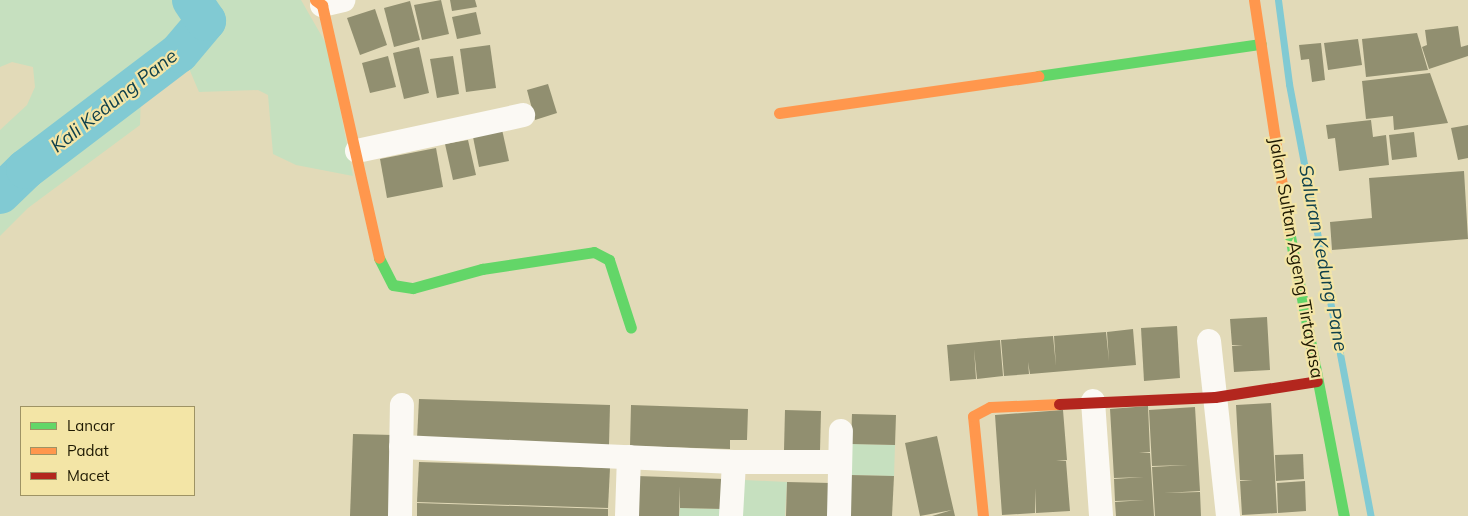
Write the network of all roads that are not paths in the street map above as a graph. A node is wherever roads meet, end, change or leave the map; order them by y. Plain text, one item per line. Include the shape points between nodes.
1 (1254, 0) edge
2 (327, 2) edge
3 (1261, 44) junction
4 (779, 113) dead end
5 (522, 115) dead end
6 (358, 151) junction
7 (631, 328) dead end
8 (1209, 341) dead end
9 (1317, 381) junction
10 (1215, 396) junction
11 (1093, 401) junction
12 (402, 405) dead end
13 (841, 431) dead end
14 (401, 447) junction
15 (630, 457) junction
16 (734, 462) junction
17 (840, 462) junction
18 (400, 516) edge
19 (627, 516) edge
20 (731, 516) edge
21 (839, 516) edge
22 (983, 516) edge
23 (1101, 516) edge
24 (1228, 516) edge
25 (1344, 516) edge

1 - 3 street, Jalan Sultan Ageng Tirtayasa
2 - 6 street
3 - 4 street
3 - 9 street, Jalan Sultan Ageng Tirtayasa
5 - 6 street
6 - 7 street via 378,255 392,285 413,288 482,269 594,252 609,260
8 - 10 street
9 - 10 street
9 - 25 street, Jalan Sultan Ageng Tirtayasa
10 - 11 street
10 - 24 street
11 - 22 street via 978,410 973,416
11 - 23 street
12 - 14 street
13 - 17 street
14 - 15 street
14 - 18 street
15 - 16 street
15 - 19 street
16 - 17 street
16 - 20 street
17 - 21 street

